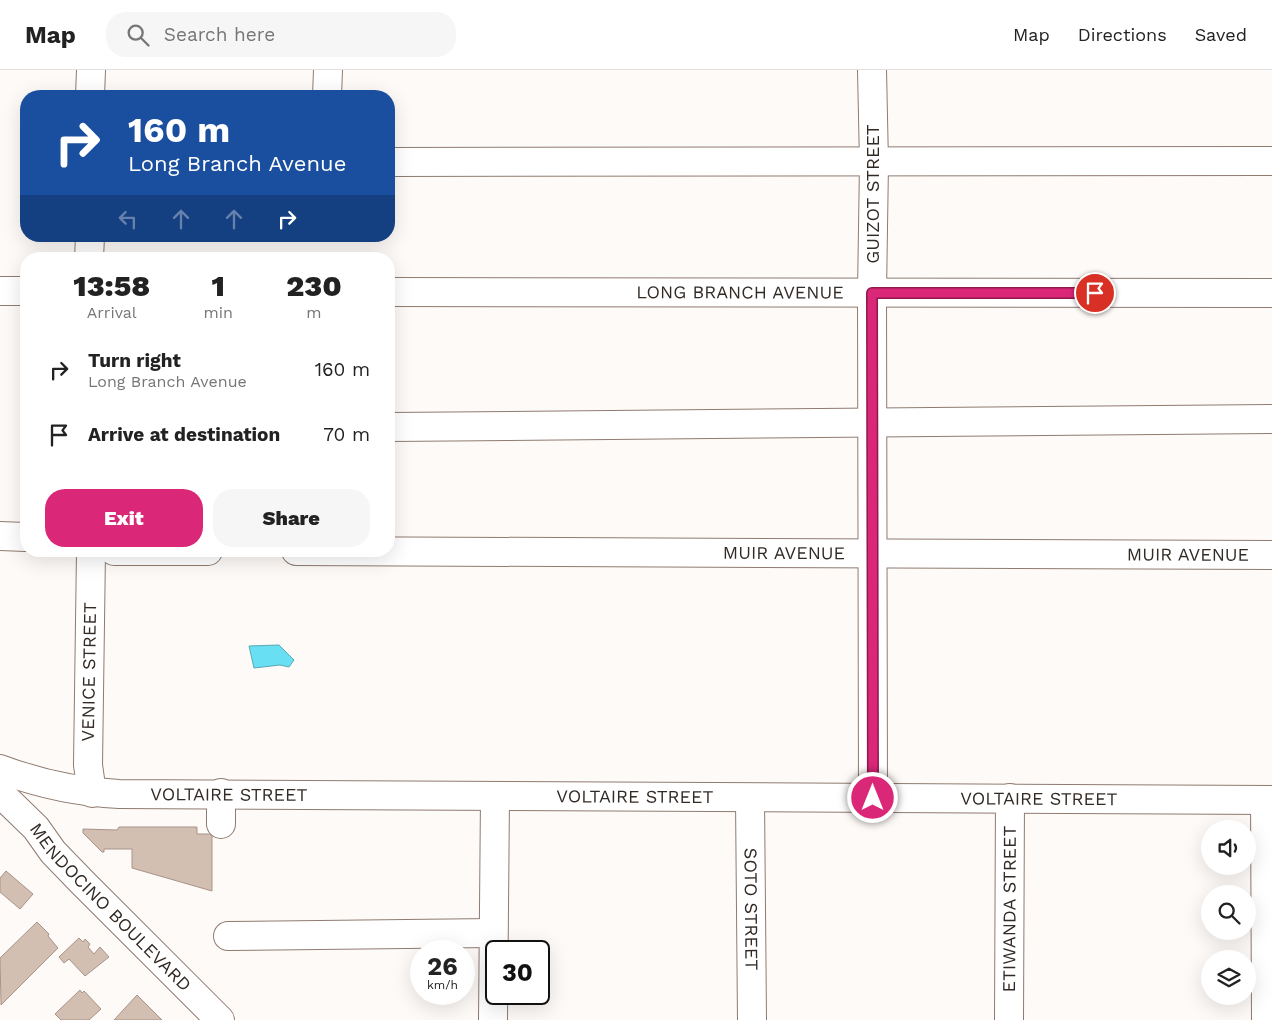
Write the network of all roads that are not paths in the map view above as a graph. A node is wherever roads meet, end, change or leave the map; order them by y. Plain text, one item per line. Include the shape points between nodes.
1 (91, 70) edge
2 (328, 70) edge
3 (872, 70) edge
4 (90, 90) edge
5 (327, 90) edge
6 (1272, 161) edge
7 (395, 162) edge
8 (874, 163) junction
9 (0, 291) edge
10 (20, 291) edge
11 (395, 292) edge
12 (872, 293) junction
13 (1272, 293) edge
14 (1272, 419) edge
15 (874, 424) junction
16 (395, 427) edge
17 (0, 536) edge
18 (20, 538) edge
19 (395, 551) edge
20 (874, 553) junction
21 (1272, 555) edge
22 (91, 557) edge
23 (0, 769) edge
24 (0, 793) edge
25 (92, 793) junction
26 (221, 793) junction
27 (495, 796) junction
28 (873, 798) junction
29 (1010, 798) junction
30 (750, 799) junction
31 (1269, 800) edge
32 (221, 824) dead end
33 (493, 933) junction
34 (228, 936) dead end
35 (220, 1020) edge
36 (494, 1020) edge
37 (752, 1020) edge
38 (1009, 1020) edge
39 (1266, 1020) edge

1 - 4 street
2 - 5 street
3 - 8 street, GUIZOT STREET
6 - 8 street
7 - 8 street
8 - 12 street, GUIZOT STREET
9 - 10 street
11 - 12 street, LONG BRANCH AVENUE
12 - 13 street, LONG BRANCH AVENUE
12 - 15 street, GUIZOT STREET
14 - 15 street
15 - 16 street
15 - 20 street, GUIZOT STREET
17 - 18 street
19 - 20 street, MUIR AVENUE
20 - 21 street, MUIR AVENUE
20 - 28 street, GUIZOT STREET
22 - 25 street, VENICE STREET via 88,764
23 - 25 street, VOLTAIRE STREET via 56,787
24 - 35 street, MENDOCINO BOULEVARD via 36,828 53,852 91,876
25 - 26 street, VOLTAIRE STREET
26 - 27 street, VOLTAIRE STREET
26 - 32 street
27 - 30 street, VOLTAIRE STREET
27 - 33 street
28 - 29 street, VOLTAIRE STREET
28 - 30 street, VOLTAIRE STREET
29 - 31 street, VOLTAIRE STREET
29 - 38 street, ETIWANDA STREET
30 - 37 street, SOTO STREET
31 - 39 street
33 - 34 street
33 - 36 street

